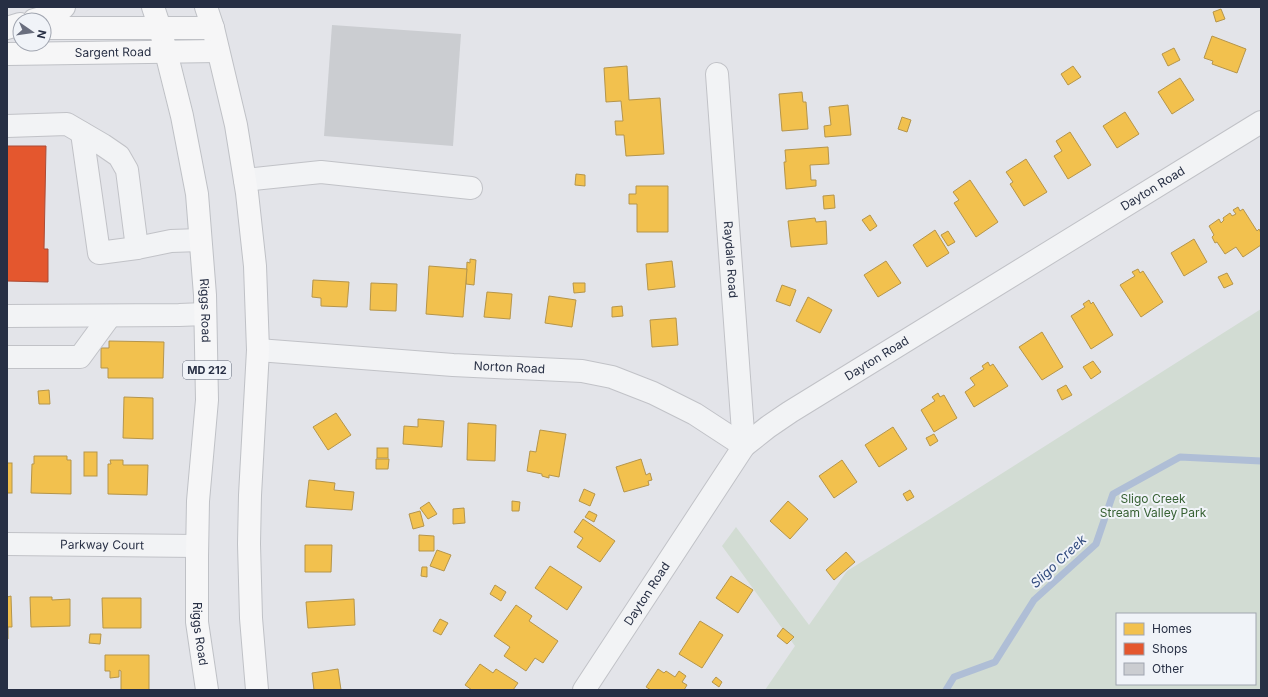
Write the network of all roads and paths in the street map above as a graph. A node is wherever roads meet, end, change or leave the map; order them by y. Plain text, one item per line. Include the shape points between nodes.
1 (64, 7) edge
2 (153, 7) edge
3 (206, 7) edge
4 (52, 15) edge
5 (52, 28) edge
6 (160, 28) junction
7 (213, 28) junction
8 (218, 51) junction
9 (166, 52) junction
10 (7, 54) edge
11 (717, 74) dead end
12 (1261, 122) edge
13 (7, 126) edge
14 (82, 133) junction
15 (245, 180) junction
16 (470, 188) dead end
17 (200, 240) junction
18 (137, 248) junction
19 (205, 314) junction
20 (7, 316) edge
21 (110, 316) junction
22 (258, 350) junction
23 (7, 357) edge
24 (744, 446) junction
25 (7, 544) edge
26 (197, 546) junction
27 (207, 690) edge
28 (257, 690) edge
29 (584, 690) edge

1 - 4 main road
2 - 6 main road, Riggs Road / MD 212
3 - 7 main road
5 - 6 main road, Sargent Road
6 - 7 main road, Sargent Road
6 - 9 main road, Riggs Road / MD 212
7 - 8 main road
8 - 9 main road, Sargent Road
8 - 15 main road via 236,124
9 - 10 main road, Sargent Road
9 - 17 main road, Riggs Road / MD 212 via 197,194
11 - 24 street, Raydale Road
12 - 24 street, Dayton Road via 790,412
13 - 14 street via 66,124
14 - 18 street via 119,156 126,170
14 - 18 street via 99,253
15 - 16 street via 321,172
15 - 22 main road via 255,266
17 - 18 street via 171,241
17 - 19 main road, Riggs Road / MD 212
19 - 21 street
19 - 26 main road, Riggs Road / MD 212 via 207,400 198,501
20 - 21 street
21 - 23 street via 80,357
22 - 24 street, Norton Road via 582,371 612,377 654,393 695,414
22 - 28 main road via 249,544 251,618
24 - 29 street, Dayton Road
25 - 26 street, Parkway Court
26 - 27 main road, Riggs Road / MD 212 via 197,622

